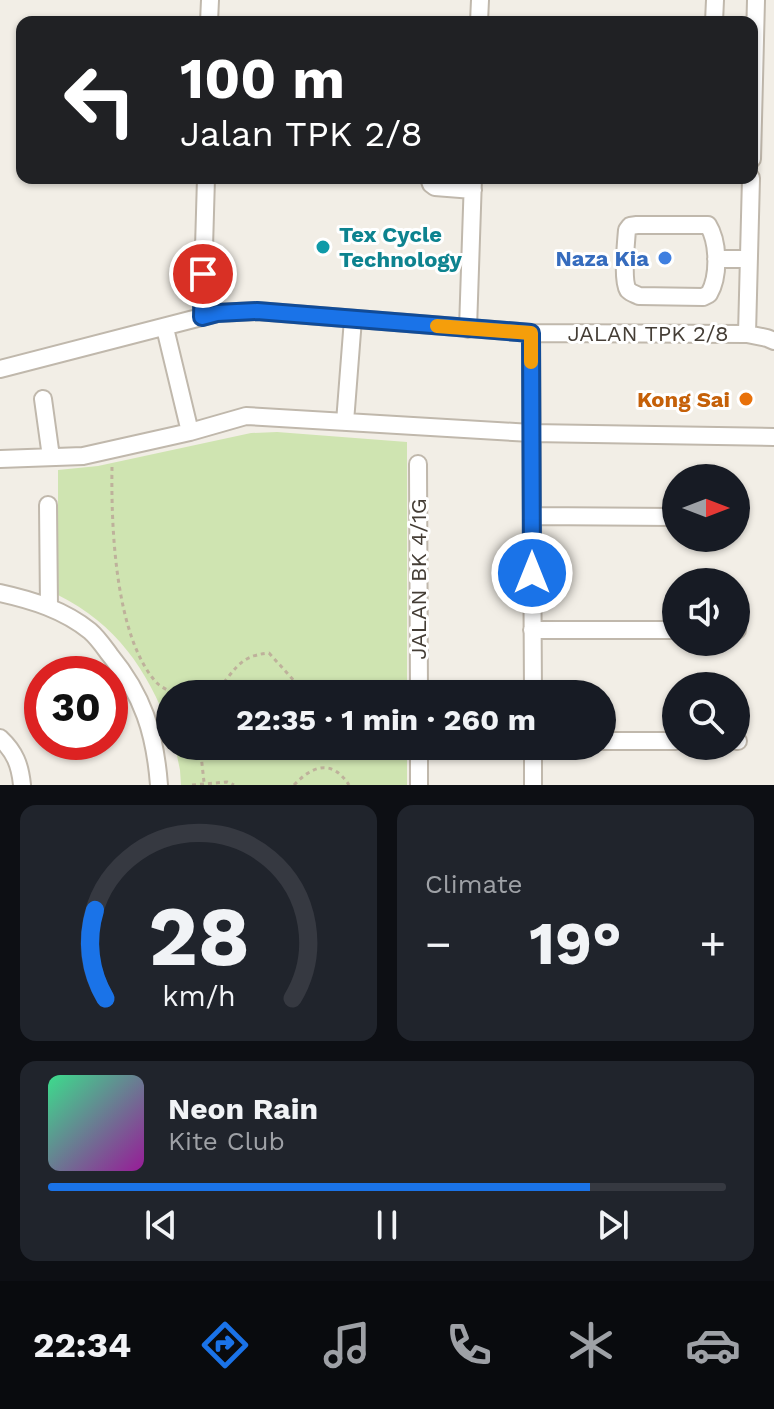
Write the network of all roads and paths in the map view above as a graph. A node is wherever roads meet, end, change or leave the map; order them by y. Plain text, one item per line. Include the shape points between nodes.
1 (206, 184) edge
2 (431, 184) edge
3 (473, 184) edge
4 (751, 184) edge
5 (716, 259) junction
6 (749, 259) junction
7 (202, 317) junction
8 (353, 319) junction
9 (165, 328) junction
10 (468, 329) junction
11 (531, 333) junction
12 (747, 334) junction
13 (774, 341) edge
14 (0, 369) edge
15 (43, 399) dead end
16 (345, 422) junction
17 (190, 432) junction
18 (531, 433) junction
19 (774, 437) edge
20 (51, 457) junction
21 (0, 459) edge
22 (112, 463) dead end
23 (418, 464) dead end
24 (48, 505) dead end
25 (532, 516) junction
26 (662, 517) edge
27 (0, 593) edge
28 (49, 607) junction
29 (532, 630) junction
30 (662, 630) edge
31 (225, 680) edge
32 (293, 680) edge
33 (419, 680) edge
34 (533, 680) edge
35 (156, 681) edge
36 (0, 738) edge
37 (616, 741) edge
38 (662, 741) edge
39 (202, 760) edge
40 (419, 760) edge
41 (533, 760) edge
42 (205, 784) edge
43 (22, 785) edge
44 (159, 785) edge
45 (192, 785) edge
46 (234, 785) edge
47 (294, 785) edge
48 (349, 785) edge
49 (419, 785) edge
50 (533, 785) edge

1 - 7 street
2 - 3 street
3 - 10 street
4 - 6 street
5 - 5 street via 713,287 703,297 639,296 627,287 627,230 637,225 708,225
5 - 6 street
6 - 12 street
7 - 8 street, JALAN TPK 2/8 via 257,311
7 - 9 street, JALAN TPK 2/8
8 - 10 street, JALAN TPK 2/8
8 - 16 street
9 - 14 street, JALAN TPK 2/8
9 - 17 street
10 - 11 street, JALAN TPK 2/8
11 - 12 street, JALAN TPK 2/8
11 - 18 street
12 - 13 street, JALAN TPK 2/8
15 - 20 street
16 - 17 street via 246,416
16 - 18 street
17 - 20 street via 83,456
18 - 19 street
18 - 25 street
20 - 21 street
22 - 35 path via 113,536 126,618 136,649
23 - 33 street, JALAN BK 4/1G
24 - 28 street
25 - 26 street
25 - 29 street
27 - 28 street
28 - 44 street via 92,633 121,668 143,707
29 - 30 street
29 - 34 street
31 - 32 path via 253,654 269,653
36 - 43 street via 18,763
37 - 38 street
39 - 42 path
40 - 49 street
41 - 50 street
42 - 45 path
42 - 46 path
47 - 48 path via 304,774 326,767 338,771

